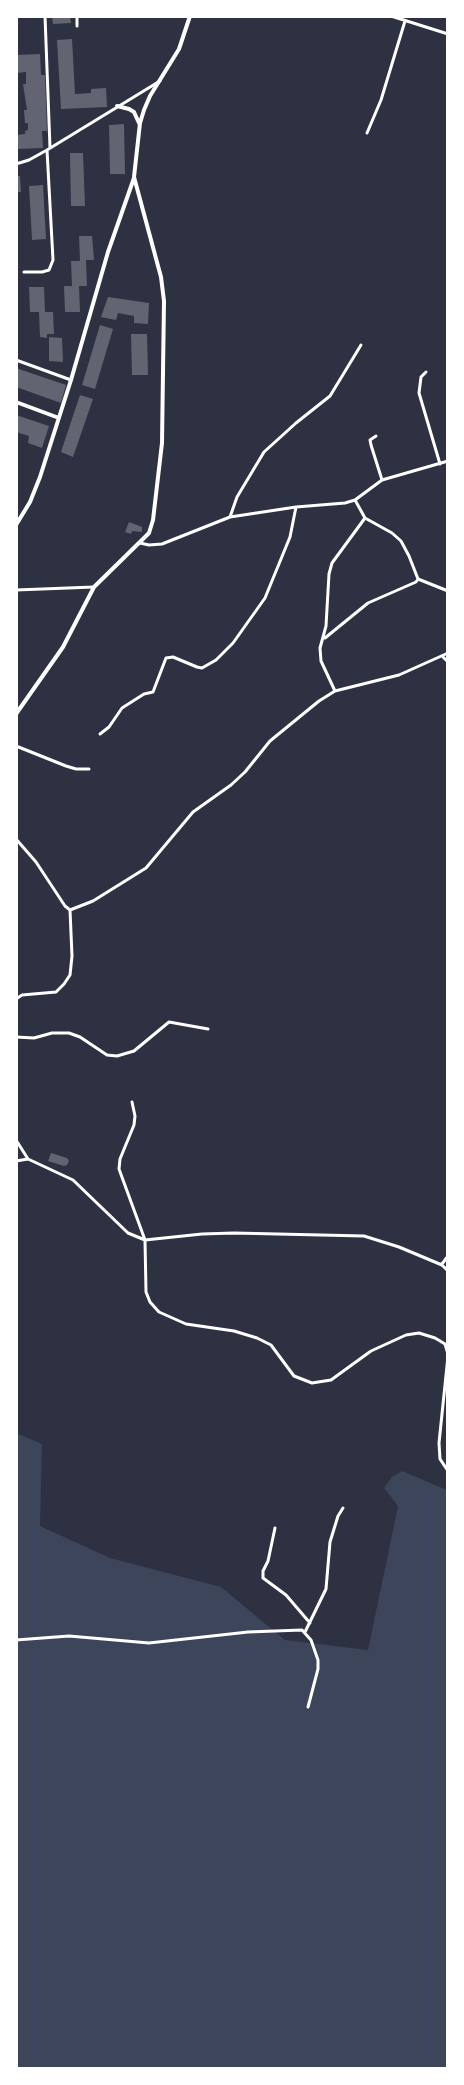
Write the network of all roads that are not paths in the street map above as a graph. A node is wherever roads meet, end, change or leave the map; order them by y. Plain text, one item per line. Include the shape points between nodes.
1 (45, 16) edge
2 (77, 16) edge
3 (190, 16) edge
4 (391, 16) edge
5 (405, 21) junction
6 (77, 26) dead end
7 (447, 34) edge
8 (161, 80) junction
9 (117, 106) junction
10 (140, 123) junction
11 (367, 133) dead end
12 (49, 149) junction
13 (16, 164) edge
14 (134, 177) junction
15 (24, 272) dead end
16 (361, 345) dead end
17 (16, 360) edge
18 (426, 372) dead end
19 (71, 381) junction
20 (16, 402) edge
21 (59, 418) junction
22 (376, 436) dead end
23 (447, 461) edge
24 (440, 464) junction
25 (382, 480) junction
26 (354, 500) junction
27 (296, 507) junction
28 (230, 517) junction
29 (365, 518) junction
30 (16, 525) edge
31 (140, 543) junction
32 (418, 579) junction
33 (94, 586) junction
34 (16, 590) edge
35 (447, 591) edge
36 (323, 639) junction
37 (447, 653) edge
38 (442, 656) junction
39 (447, 662) edge
40 (334, 691) junction
41 (16, 714) edge
42 (100, 734) dead end
43 (16, 746) edge
44 (90, 769) dead end
45 (16, 840) edge
46 (70, 910) junction
47 (16, 999) edge
48 (207, 1029) dead end
49 (16, 1037) edge
50 (132, 1102) dead end
51 (16, 1140) edge
52 (28, 1159) junction
53 (16, 1161) edge
54 (145, 1240) junction
55 (447, 1256) edge
56 (442, 1265) junction
57 (447, 1271) edge
58 (447, 1355) edge
59 (447, 1471) edge
60 (343, 1508) dead end
61 (275, 1528) dead end
62 (310, 1623) junction
63 (305, 1632) junction
64 (16, 1640) edge
65 (308, 1707) dead end

1 - 12 street
2 - 6 street
3 - 8 street via 179,49
4 - 5 street
5 - 7 street
5 - 11 street
8 - 9 street
8 - 10 street
9 - 10 street via 134,112
9 - 12 street
10 - 14 street
12 - 13 street
12 - 15 street via 53,260 48,270
14 - 19 street
14 - 31 street via 164,301 161,464 151,528
16 - 28 street via 330,396 264,452 237,497
17 - 19 street
18 - 24 street via 418,393
19 - 21 street
20 - 21 street
21 - 30 street via 38,484
22 - 25 street via 370,440
23 - 24 street
24 - 25 street
25 - 26 street
26 - 27 street
26 - 29 street
27 - 28 street
27 - 42 street via 288,545 265,598 233,643 202,668 166,658 153,692 122,708
28 - 31 street via 162,544
29 - 32 street via 401,541
29 - 36 street via 330,569
31 - 33 street
32 - 35 street
32 - 36 street via 368,603
33 - 34 street
33 - 41 street via 63,647
36 - 40 street via 320,655
37 - 38 street
38 - 39 street
38 - 40 street via 383,680
40 - 46 street via 270,741 245,772 193,813 146,868 93,901
43 - 44 street via 76,769
45 - 46 street
46 - 47 street via 72,956 67,981 52,993
48 - 49 street via 169,1022 134,1050 117,1056 107,1055 69,1034
50 - 54 street via 134,1125 119,1169
51 - 52 street
52 - 53 street
52 - 54 street via 73,1180 123,1229
54 - 56 street via 234,1233 364,1236
54 - 58 street via 146,1292 159,1312 186,1324 257,1338 271,1345 289,1371 302,1381 331,1380 371,1351 406,1335 419,1333 435,1338 445,1344
55 - 56 street
56 - 57 street
58 - 59 street via 439,1443 440,1459
60 - 62 street via 330,1542 326,1589
61 - 62 street via 263,1578 286,1595
62 - 63 street
63 - 64 street via 248,1632 149,1643 69,1636
63 - 65 street via 318,1660

